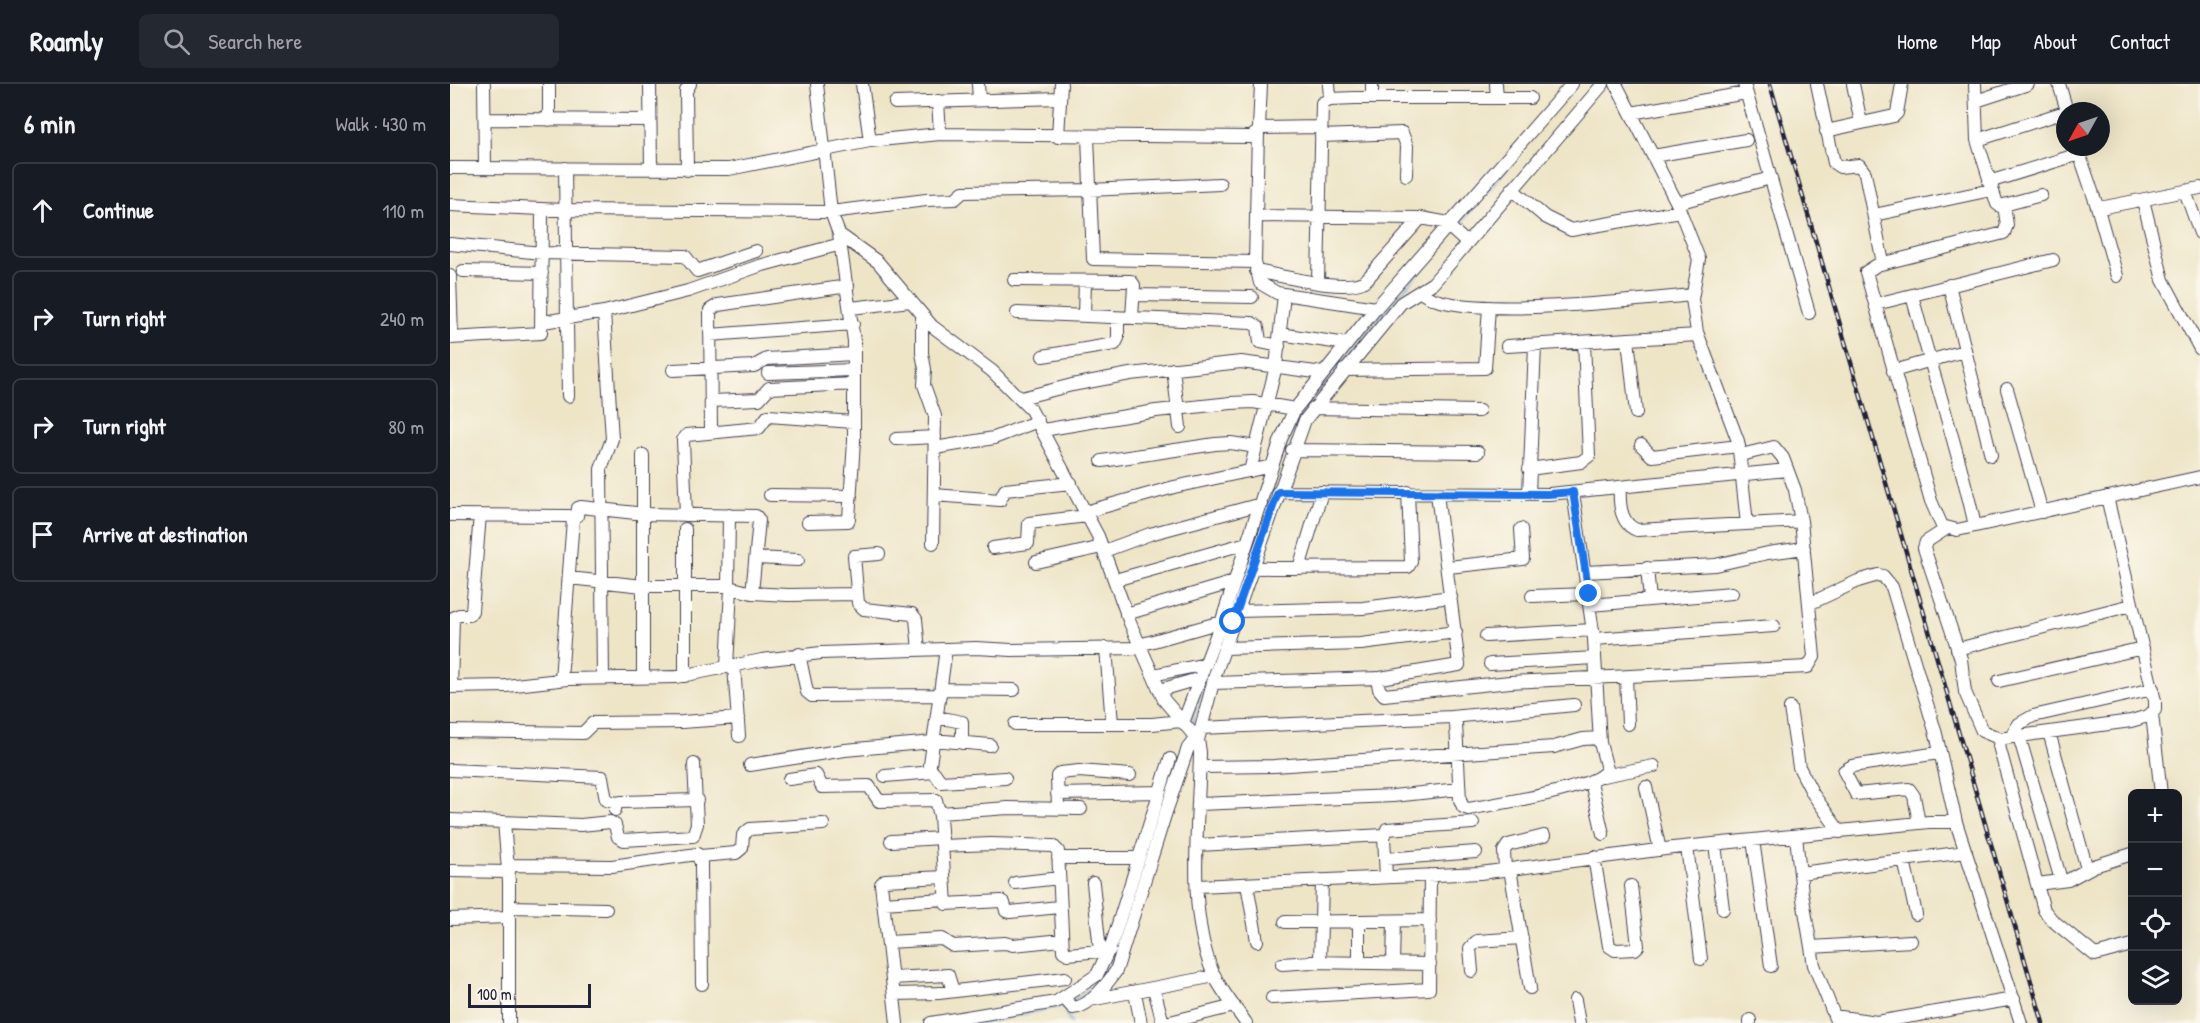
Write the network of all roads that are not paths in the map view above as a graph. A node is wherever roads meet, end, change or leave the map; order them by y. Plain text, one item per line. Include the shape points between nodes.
1 (484, 84) edge
2 (549, 84) edge
3 (640, 84) edge
4 (650, 84) edge
5 (690, 84) edge
6 (817, 84) edge
7 (862, 84) edge
8 (978, 84) edge
9 (1061, 84) edge
10 (1261, 84) edge
11 (1329, 84) edge
12 (1372, 84) edge
13 (1496, 84) edge
14 (1572, 84) edge
15 (1603, 84) edge
16 (1616, 84) edge
17 (1817, 84) edge
18 (1853, 84) edge
19 (1902, 84) edge
20 (1976, 84) edge
21 (2028, 84) edge
22 (2059, 84) edge
23 (1745, 88) edge
24 (1060, 98) junction
25 (1372, 98) junction
26 (1497, 98) junction
27 (1530, 98) dead end
28 (979, 99) junction
29 (1330, 99) junction
30 (938, 101) junction
31 (1976, 101) junction
32 (2064, 102) edge
33 (895, 104) dead end
34 (1631, 114) junction
35 (2056, 115) edge
36 (485, 119) junction
37 (549, 120) junction
38 (650, 120) junction
39 (1862, 123) junction
40 (1259, 130) junction
41 (1321, 131) junction
42 (1826, 131) junction
43 (940, 134) junction
44 (1058, 137) junction
45 (1088, 137) junction
46 (1746, 140) dead end
47 (1977, 140) junction
48 (870, 141) junction
49 (822, 151) junction
50 (1653, 156) junction
51 (2065, 156) edge
52 (2080, 156) edge
53 (450, 168) edge
54 (485, 168) junction
55 (565, 168) junction
56 (651, 169) junction
57 (687, 170) junction
58 (1406, 175) dead end
59 (1771, 178) junction
60 (1220, 183) dead end
61 (1990, 186) junction
62 (2200, 188) edge
63 (1512, 189) junction
64 (1089, 190) junction
65 (2185, 191) junction
66 (2042, 195) dead end
67 (2143, 200) junction
68 (450, 205) edge
69 (2004, 205) junction
70 (2097, 206) junction
71 (1678, 207) junction
72 (542, 209) junction
73 (564, 210) junction
74 (831, 212) junction
75 (1874, 215) junction
76 (1257, 216) junction
77 (1319, 217) junction
78 (1422, 218) junction
79 (1454, 231) junction
80 (2200, 233) edge
81 (840, 239) junction
82 (450, 244) edge
83 (756, 251) dead end
84 (542, 253) junction
85 (566, 254) junction
86 (2053, 260) dead end
87 (1883, 263) junction
88 (1256, 266) junction
89 (463, 271) dead end
90 (697, 271) junction
91 (542, 273) junction
92 (450, 276) edge
93 (2117, 276) dead end
94 (1014, 280) dead end
95 (1085, 281) junction
96 (1318, 281) junction
97 (1948, 285) junction
98 (848, 286) junction
99 (700, 287) junction
100 (1420, 291) junction
101 (1134, 295) junction
102 (1284, 295) junction
103 (1692, 295) junction
104 (1912, 295) junction
105 (1252, 297) dead end
106 (910, 301) junction
107 (1876, 304) junction
108 (1489, 307) junction
109 (851, 308) junction
110 (1376, 308) junction
111 (604, 312) junction
112 (1809, 313) dead end
113 (1017, 314) dead end
114 (922, 315) junction
115 (1084, 316) junction
116 (568, 318) junction
117 (1118, 318) junction
118 (1132, 318) junction
119 (543, 322) junction
120 (853, 324) junction
121 (710, 335) junction
122 (1698, 335) junction
123 (451, 338) edge
124 (1628, 339) junction
125 (1280, 340) junction
126 (1584, 342) junction
127 (1347, 344) junction
128 (1535, 345) junction
129 (1507, 346) dead end
130 (2200, 349) edge
131 (1964, 351) junction
132 (855, 354) junction
133 (1043, 356) dead end
134 (1929, 361) junction
135 (711, 366) junction
136 (1276, 366) junction
137 (1173, 369) junction
138 (673, 370) dead end
139 (854, 370) junction
140 (1344, 370) junction
141 (1893, 370) junction
142 (768, 373) dead end
143 (1323, 373) junction
144 (854, 384) junction
145 (2007, 389) dead end
146 (568, 396) dead end
147 (1022, 398) junction
148 (711, 401) junction
149 (1268, 405) junction
150 (1313, 408) junction
151 (1295, 409) junction
152 (1178, 411) junction
153 (1479, 411) dead end
154 (1636, 413) dead end
155 (854, 422) junction
156 (1041, 425) junction
157 (1180, 427) dead end
158 (711, 432) junction
159 (896, 439) dead end
160 (935, 443) junction
161 (1641, 446) dead end
162 (1256, 447) junction
163 (1292, 450) junction
164 (1740, 450) junction
165 (1478, 452) dead end
166 (643, 455) dead end
167 (1991, 455) dead end
168 (1102, 461) dead end
169 (1272, 466) junction
170 (1529, 469) junction
171 (1787, 470) junction
172 (1250, 471) junction
173 (1743, 475) junction
174 (2200, 477) edge
175 (1071, 483) junction
176 (1620, 487) junction
177 (1278, 492) junction
178 (1322, 492) junction
179 (1408, 492) junction
180 (1573, 492) junction
181 (1437, 494) junction
182 (1529, 494) junction
183 (770, 495) dead end
184 (934, 495) junction
185 (851, 496) junction
186 (2107, 497) junction
187 (1261, 504) junction
188 (602, 509) junction
189 (2042, 512) junction
190 (645, 514) junction
191 (1086, 514) junction
192 (450, 515) edge
193 (480, 515) junction
194 (686, 515) junction
195 (729, 515) junction
196 (571, 517) junction
197 (1802, 521) junction
198 (808, 522) dead end
199 (1747, 524) junction
200 (1976, 526) junction
201 (686, 529) dead end
202 (1521, 529) dead end
203 (1946, 529) junction
204 (933, 543) dead end
205 (1247, 543) junction
206 (993, 548) dead end
207 (1804, 548) junction
208 (1103, 549) junction
209 (879, 554) dead end
210 (756, 558) junction
211 (798, 560) dead end
212 (1036, 562) dead end
213 (1252, 567) junction
214 (1448, 567) junction
215 (1299, 568) junction
216 (1647, 568) junction
217 (1586, 572) junction
218 (569, 578) junction
219 (603, 580) junction
220 (1115, 580) junction
221 (1234, 582) junction
222 (643, 586) junction
223 (730, 587) junction
224 (686, 588) junction
225 (752, 592) junction
226 (1732, 592) dead end
227 (857, 594) junction
228 (1532, 596) dead end
229 (1451, 597) junction
230 (1590, 600) junction
231 (1650, 600) junction
232 (1809, 604) junction
233 (2132, 605) junction
234 (1237, 611) junction
235 (1126, 614) junction
236 (1221, 622) junction
237 (1774, 626) dead end
238 (1456, 632) junction
239 (1594, 635) junction
240 (1486, 636) dead end
241 (1140, 646) junction
242 (1106, 648) junction
243 (1224, 648) junction
244 (2143, 648) junction
245 (946, 649) junction
246 (1957, 649) junction
247 (919, 650) junction
248 (800, 654) junction
249 (1595, 658) junction
250 (1206, 664) junction
251 (1490, 664) dead end
252 (731, 666) junction
253 (1153, 675) junction
254 (685, 676) junction
255 (1626, 676) junction
256 (603, 678) junction
257 (643, 678) junction
258 (1377, 678) junction
259 (1596, 678) junction
260 (561, 679) junction
261 (1207, 681) junction
262 (1999, 681) dead end
263 (451, 687) edge
264 (2153, 689) junction
265 (1014, 690) dead end
266 (1160, 690) junction
267 (940, 692) junction
268 (1574, 705) dead end
269 (1790, 708) dead end
270 (2152, 714) junction
271 (937, 717) junction
272 (1452, 717) junction
273 (738, 718) junction
274 (1183, 723) junction
275 (1015, 724) dead end
276 (1112, 724) junction
277 (1628, 724) dead end
278 (450, 731) edge
279 (2049, 732) junction
280 (1197, 735) junction
281 (740, 736) dead end
282 (2010, 737) junction
283 (1599, 738) junction
284 (933, 741) junction
285 (962, 744) junction
286 (990, 745) dead end
287 (1457, 753) junction
288 (1939, 753) junction
289 (1170, 759) dead end
290 (694, 764) dead end
291 (750, 765) dead end
292 (1654, 766) dead end
293 (1200, 767) junction
294 (450, 770) edge
295 (929, 772) junction
296 (1130, 775) dead end
297 (885, 776) dead end
298 (1603, 776) junction
299 (1005, 778) dead end
300 (789, 779) dead end
301 (1591, 782) junction
302 (1646, 787) dead end
303 (1459, 789) junction
304 (2160, 789) edge
305 (1159, 792) junction
306 (1057, 794) junction
307 (697, 800) junction
308 (616, 803) junction
309 (1199, 804) junction
310 (1058, 809) junction
311 (1081, 809) dead end
312 (940, 813) junction
313 (450, 820) edge
314 (504, 822) junction
315 (1956, 822) junction
316 (1473, 823) dead end
317 (1919, 823) junction
318 (823, 824) dead end
319 (615, 825) junction
320 (1840, 832) junction
321 (1603, 834) dead end
322 (1384, 835) junction
323 (1544, 836) dead end
324 (1796, 836) junction
325 (1753, 840) junction
326 (891, 841) dead end
327 (942, 842) junction
328 (1715, 844) junction
329 (1198, 845) junction
330 (1687, 847) junction
331 (1660, 850) junction
332 (1476, 852) dead end
333 (1966, 852) junction
334 (699, 856) junction
335 (2128, 856) edge
336 (1594, 857) junction
337 (1058, 858) junction
338 (1137, 858) junction
339 (1385, 859) junction
340 (1904, 860) junction
341 (508, 868) junction
342 (2087, 869) junction
343 (1508, 870) junction
344 (450, 871) edge
345 (1800, 873) junction
346 (1430, 875) junction
347 (944, 877) junction
348 (1386, 877) junction
349 (1059, 878) junction
350 (1322, 880) junction
351 (2061, 880) junction
352 (1015, 883) dead end
353 (1093, 883) dead end
354 (1247, 884) junction
355 (2037, 884) junction
356 (1198, 886) junction
357 (1631, 886) dead end
358 (944, 899) junction
359 (882, 903) junction
360 (1059, 907) junction
361 (606, 909) dead end
362 (1723, 909) dead end
363 (509, 912) junction
364 (1916, 914) dead end
365 (450, 919) edge
366 (1430, 920) junction
367 (1359, 921) junction
368 (1394, 921) junction
369 (1285, 922) dead end
370 (1321, 922) junction
371 (1117, 926) junction
372 (1097, 927) junction
373 (1522, 938) junction
374 (1062, 940) junction
375 (1257, 941) dead end
376 (1911, 941) dead end
377 (888, 942) junction
378 (2128, 947) edge
379 (1811, 948) junction
380 (1105, 950) junction
381 (1701, 959) dead end
382 (1320, 962) junction
383 (1359, 962) junction
384 (1393, 963) junction
385 (1282, 964) dead end
386 (1430, 964) junction
387 (1771, 966) dead end
388 (1472, 971) dead end
389 (1215, 976) junction
390 (892, 978) junction
391 (1065, 978) dead end
392 (702, 984) dead end
393 (1530, 988) dead end
394 (1154, 989) junction
395 (952, 991) junction
396 (1135, 993) junction
397 (894, 994) junction
398 (1272, 998) dead end
399 (2014, 999) junction
400 (1089, 1000) junction
401 (1575, 1000) dead end
402 (1067, 1002) junction
403 (1234, 1006) junction
404 (1835, 1019) edge
405 (509, 1023) edge
406 (897, 1023) edge
407 (931, 1023) edge
408 (1141, 1023) edge
409 (1165, 1023) edge
410 (1246, 1023) edge
411 (1578, 1023) edge
412 (2021, 1023) edge

1 - 36 street
2 - 37 street
3 - 4 street
4 - 38 street
5 - 57 street via 686,91
6 - 49 street
7 - 48 street
8 - 28 street
9 - 24 street
10 - 40 street
11 - 29 street
12 - 25 street
13 - 26 street
14 - 79 street
15 - 63 street
16 - 34 street
17 - 42 street
18 - 39 street
19 - 39 street via 1897,113
20 - 31 street
21 - 31 street
22 - 32 street
23 - 34 street
23 - 59 street
24 - 28 street
24 - 44 street
25 - 26 street
25 - 29 street
26 - 27 street
28 - 30 street
29 - 41 street via 1320,108
30 - 33 street
30 - 43 street
31 - 47 street
34 - 50 street
35 - 47 street
36 - 37 street
36 - 54 street
37 - 38 street
38 - 56 street
39 - 42 street
40 - 41 street
40 - 45 street via 1251,137
40 - 76 street
41 - 58 street via 1402,133 1407,146
41 - 77 street
42 - 75 street via 1834,163 1840,167 1861,167
43 - 44 street
43 - 48 street
44 - 45 street
45 - 64 street
46 - 50 street
47 - 61 street
48 - 49 street
49 - 57 street via 729,169
49 - 74 street
50 - 71 street
51 - 61 street
52 - 70 street
53 - 54 street
54 - 55 street
55 - 56 street
55 - 73 street
56 - 57 street
59 - 71 street
59 - 112 street
60 - 64 street
61 - 69 street via 1996,204
61 - 75 street
62 - 65 street
63 - 71 street via 1545,217 1571,230
63 - 79 street
64 - 74 street via 963,192 952,200
64 - 88 street via 1092,256 1096,261
65 - 67 street
65 - 80 street
66 - 69 street
67 - 70 street
67 - 130 street via 2163,279
68 - 72 street
69 - 87 street via 2004,232
70 - 93 street
71 - 103 street via 1699,259
72 - 73 street
72 - 84 street
73 - 74 street
73 - 85 street
74 - 81 street
75 - 87 street
76 - 77 street
76 - 88 street
77 - 78 street
77 - 96 street
78 - 79 street
78 - 96 street via 1362,284
79 - 100 street via 1433,283
79 - 110 street
81 - 98 street
81 - 99 street
81 - 106 street via 878,262
82 - 84 street
83 - 90 street
84 - 85 street
84 - 91 street
85 - 90 street via 685,256
85 - 116 street
86 - 97 street
87 - 107 street via 1866,272
88 - 96 street
88 - 102 street via 1264,288
89 - 91 street
90 - 99 street
91 - 119 street
92 - 123 street
94 - 95 street
95 - 101 street via 1131,281
95 - 115 street
97 - 104 street
97 - 131 street
98 - 109 street
98 - 121 street via 718,305 709,314
99 - 111 street
100 - 108 street via 1433,301
100 - 140 street via 1401,303
101 - 105 street
101 - 118 street
102 - 110 street
102 - 125 street
103 - 108 street via 1526,308
103 - 122 street
104 - 107 street
104 - 134 street
106 - 109 street
106 - 114 street
107 - 141 street
108 - 140 street via 1485,368
109 - 120 street
110 - 127 street
111 - 116 street
111 - 188 street via 612,439 601,464
113 - 115 street
114 - 147 street
114 - 160 street via 924,385 934,412
115 - 117 street
116 - 119 street
116 - 146 street
117 - 118 street
117 - 133 street via 1115,344
118 - 125 street via 1252,323 1258,327 1260,342
119 - 123 street via 541,333 537,334
120 - 121 street
120 - 132 street
121 - 135 street
122 - 124 street
122 - 164 street
124 - 126 street
124 - 154 street
125 - 127 street
125 - 136 street
126 - 128 street
126 - 170 street via 1589,456 1581,462
127 - 143 street
128 - 129 street
128 - 170 street
131 - 134 street
131 - 167 street
132 - 135 street via 767,359 754,366
132 - 139 street
134 - 141 street
134 - 200 street via 1956,443
135 - 138 street
135 - 148 street
136 - 137 street via 1250,362
136 - 143 street
136 - 149 street
137 - 147 street via 1096,380
137 - 152 street
139 - 142 street
139 - 144 street
140 - 150 street
141 - 203 street via 1939,522
143 - 151 street
144 - 148 street via 769,388 759,399
144 - 155 street
145 - 189 street
147 - 156 street
148 - 158 street
149 - 151 street
149 - 152 street via 1241,402
149 - 162 street
150 - 153 street
150 - 163 street
151 - 169 street
152 - 156 street
152 - 157 street
155 - 158 street via 768,416 759,428
155 - 185 street
156 - 160 street via 994,438
156 - 175 street
158 - 194 street via 687,435 683,440
159 - 160 street
160 - 184 street
161 - 164 street via 1653,456
162 - 168 street via 1215,444
162 - 172 street
163 - 165 street
163 - 177 street
164 - 171 street via 1774,447
164 - 173 street
166 - 190 street
169 - 172 street
169 - 187 street
170 - 182 street
171 - 173 street
171 - 197 street
172 - 191 street via 1174,487
173 - 176 street
173 - 199 street
174 - 186 street
175 - 184 street via 1005,490 1000,500
175 - 191 street
176 - 180 street
176 - 199 street via 1620,508 1632,528
177 - 178 street
177 - 213 street
178 - 179 street
178 - 215 street
179 - 181 street
179 - 215 street via 1410,566
180 - 182 street
180 - 217 street
181 - 182 street
181 - 214 street
183 - 185 street
184 - 204 street
185 - 198 street via 848,522
186 - 189 street
186 - 233 street
187 - 205 street
187 - 208 street
188 - 190 street
188 - 196 street via 579,507 577,516
188 - 219 street
189 - 200 street
190 - 194 street
190 - 222 street
191 - 206 street via 1029,523 1028,543
191 - 208 street
192 - 193 street
193 - 196 street
193 - 263 street via 472,611 453,618
194 - 195 street
195 - 210 street via 759,518
195 - 223 street
196 - 218 street
197 - 199 street
197 - 207 street
200 - 203 street
201 - 224 street
202 - 214 street via 1523,559
203 - 246 street via 1924,545
205 - 220 street
205 - 221 street
207 - 216 street via 1715,565
207 - 232 street
208 - 212 street
208 - 220 street
209 - 227 street via 854,556
210 - 211 street
210 - 225 street
213 - 215 street
213 - 234 street
214 - 229 street
216 - 217 street
216 - 231 street
217 - 230 street
218 - 219 street
218 - 260 street
219 - 222 street
219 - 256 street
220 - 235 street
221 - 235 street
221 - 236 street
222 - 224 street
222 - 257 street
223 - 224 street
223 - 225 street
223 - 252 street
224 - 254 street
225 - 227 street
226 - 231 street
227 - 247 street via 861,608 912,614
228 - 230 street
229 - 234 street via 1363,608
229 - 238 street
230 - 231 street
230 - 239 street
232 - 255 street via 1814,657 1808,668
232 - 288 street via 1869,577 1878,575 1887,580 1911,646
233 - 244 street
233 - 246 street
234 - 243 street
235 - 241 street
236 - 241 street
236 - 250 street
237 - 239 street
238 - 243 street via 1361,644
238 - 258 street via 1460,661 1456,667
239 - 240 street
239 - 249 street
241 - 242 street
241 - 253 street
242 - 245 street
242 - 276 street
243 - 261 street
244 - 262 street
244 - 264 street
245 - 247 street
245 - 267 street
246 - 282 street via 1962,684 1979,726 1986,735
247 - 248 street
248 - 252 street
248 - 267 street via 807,692 812,696
249 - 251 street
249 - 259 street
250 - 253 street
250 - 261 street
252 - 254 street
252 - 273 street
253 - 266 street
254 - 257 street
255 - 259 street
255 - 277 street
256 - 257 street
256 - 260 street
258 - 259 street via 1384,695
258 - 261 street
259 - 283 street
260 - 263 street
261 - 266 street
261 - 274 street
261 - 280 street
264 - 270 street via 2156,706
264 - 282 street via 2033,716 2019,724
265 - 267 street
266 - 274 street
267 - 271 street
268 - 272 street
269 - 320 street via 1799,767
270 - 279 street via 2131,721
270 - 304 street
271 - 284 street
271 - 285 street via 962,722
272 - 280 street
272 - 287 street
273 - 278 street via 593,723 583,733
273 - 281 street
274 - 276 street
274 - 280 street
275 - 276 street
279 - 282 street
279 - 342 street
280 - 293 street
280 - 400 street via 1188,748 1119,964 1107,984
282 - 351 street
282 - 355 street via 1999,746
283 - 287 street via 1554,747
283 - 298 street via 1606,769
284 - 285 street
284 - 291 street
284 - 295 street
285 - 286 street
287 - 293 street via 1274,766
287 - 303 street
288 - 315 street
288 - 317 street via 1852,766 1844,771 1856,794 1909,789
289 - 305 street
290 - 307 street
292 - 298 street
293 - 309 street
294 - 308 street via 602,777 606,800
295 - 297 street
295 - 299 street via 936,772 941,782
296 - 306 street via 1064,771 1057,776
298 - 301 street
300 - 312 street via 816,775 822,788 870,786 879,801 936,800
301 - 303 street via 1468,808 1461,805
301 - 321 street
302 - 331 street
303 - 309 street via 1393,796
305 - 306 street
305 - 338 street
306 - 310 street
307 - 308 street
307 - 319 street via 693,836 624,840 618,837
308 - 319 street
309 - 329 street
310 - 311 street
310 - 312 street
312 - 327 street
313 - 314 street
314 - 319 street
314 - 341 street
315 - 317 street
315 - 333 street
316 - 322 street via 1388,829
317 - 320 street
318 - 334 street via 750,829 743,835 742,848 736,853
320 - 324 street
322 - 329 street
322 - 339 street
323 - 343 street via 1508,844 1504,851
324 - 325 street
324 - 345 street
325 - 328 street
325 - 387 street
326 - 327 street
327 - 337 street via 1053,846
327 - 347 street
328 - 330 street
328 - 362 street
329 - 356 street
330 - 331 street
330 - 381 street
331 - 336 street
332 - 339 street
333 - 340 street
333 - 399 street
334 - 341 street via 612,866
334 - 392 street
335 - 342 street
336 - 343 street
336 - 357 street via 1605,931 1609,946 1615,950 1638,946
337 - 338 street
337 - 349 street
338 - 371 street
339 - 348 street
340 - 345 street
340 - 364 street
341 - 344 street
341 - 363 street
342 - 351 street
343 - 346 street
343 - 373 street
345 - 379 street
346 - 348 street
346 - 366 street
347 - 358 street
347 - 359 street via 885,880 881,884
348 - 350 street
349 - 352 street
349 - 360 street
350 - 354 street
350 - 370 street
351 - 355 street
353 - 372 street
354 - 356 street
354 - 375 street
355 - 378 street via 2047,915 2090,953 2100,955
356 - 389 street via 1201,936
358 - 359 street
358 - 360 street via 948,904 1003,901 1007,912
359 - 377 street
360 - 374 street
361 - 363 street
363 - 365 street
363 - 405 street
366 - 368 street
366 - 386 street
367 - 368 street
367 - 370 street
367 - 383 street
368 - 384 street
369 - 370 street
370 - 382 street
371 - 372 street
371 - 380 street
372 - 380 street
373 - 388 street via 1476,941 1470,948
373 - 393 street
374 - 377 street via 953,946 942,939
374 - 380 street via 1065,953
376 - 379 street
377 - 390 street
379 - 404 street
380 - 402 street via 1097,975
382 - 383 street
382 - 385 street
383 - 384 street
384 - 386 street
386 - 398 street via 1431,986 1426,991
389 - 394 street
389 - 403 street
390 - 395 street via 946,974 951,979
390 - 397 street
391 - 395 street
394 - 396 street
394 - 409 street
395 - 397 street
396 - 400 street
396 - 408 street
397 - 406 street
399 - 404 street via 1877,1022
399 - 412 street
400 - 402 street via 1078,1008
401 - 411 street
402 - 407 street
403 - 409 street
403 - 410 street

